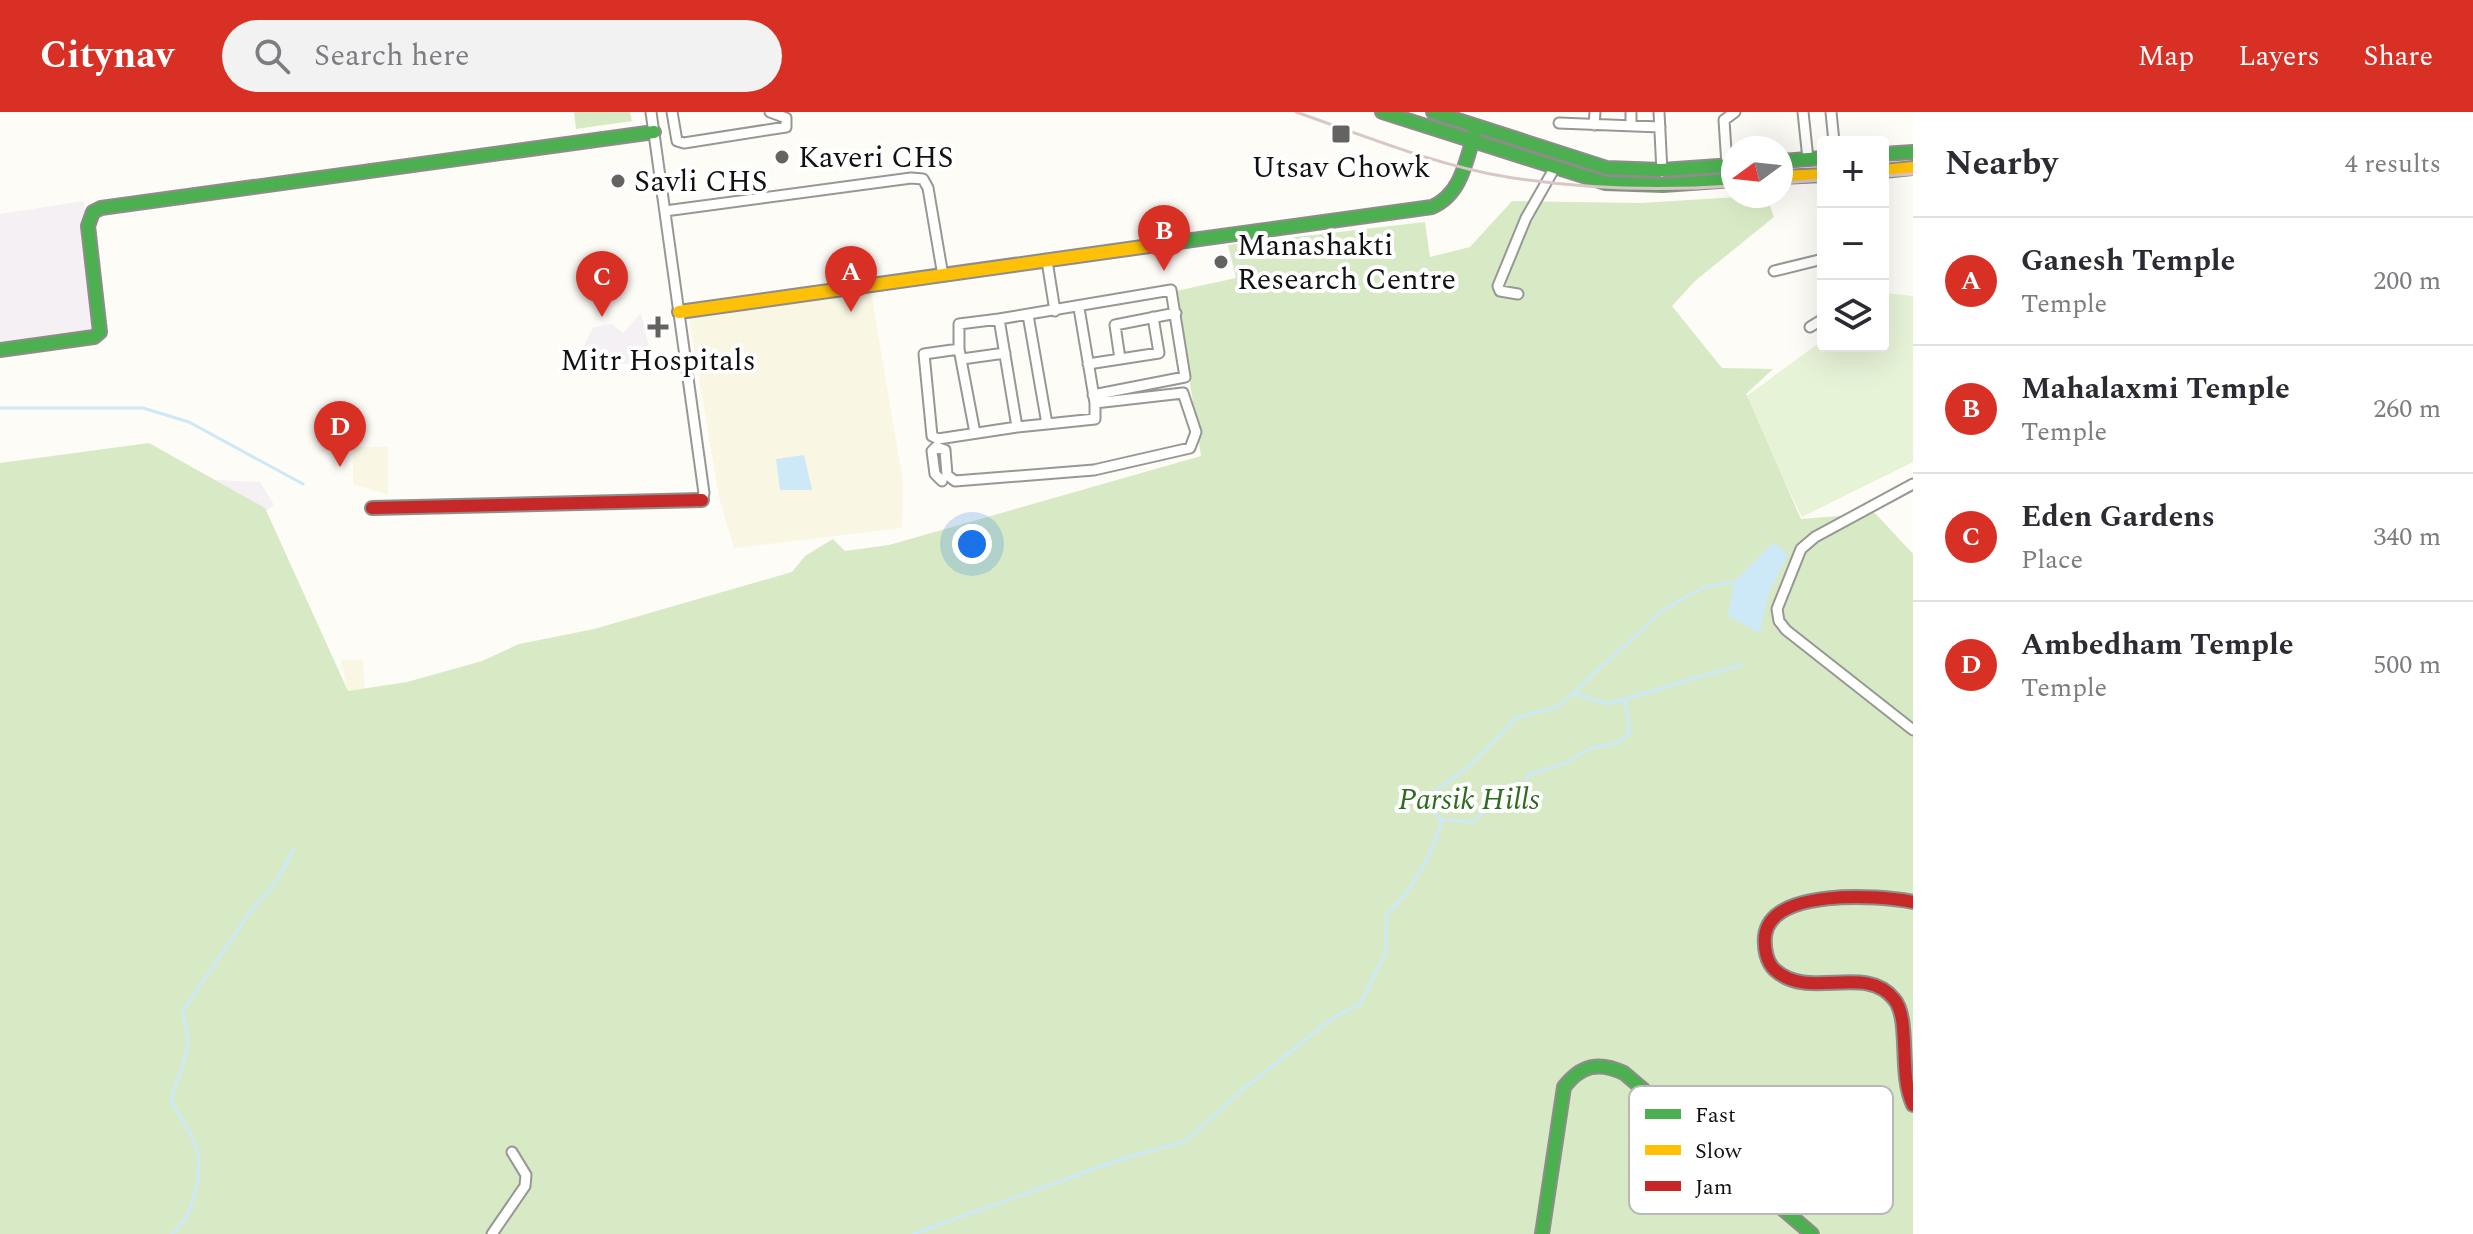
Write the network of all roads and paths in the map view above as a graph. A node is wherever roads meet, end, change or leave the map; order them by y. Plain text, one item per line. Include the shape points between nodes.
1 (651, 112) edge
2 (672, 112) edge
3 (770, 112) edge
4 (1382, 112) edge
5 (1433, 112) edge
6 (1595, 112) edge
7 (1631, 112) edge
8 (1659, 112) edge
9 (1735, 112) edge
10 (1803, 112) edge
11 (1831, 112) edge
12 (1559, 123) dead end
13 (1594, 125) junction
14 (1631, 126) junction
15 (1660, 127) junction
16 (1476, 128) junction
17 (654, 132) junction
18 (1726, 136) edge
19 (1833, 136) edge
20 (1471, 142) junction
21 (1913, 152) edge
22 (1889, 154) edge
23 (1817, 158) edge
24 (1808, 159) junction
25 (1793, 160) edge
26 (1721, 166) edge
27 (1913, 168) edge
28 (1554, 169) junction
29 (1662, 170) junction
30 (1889, 170) edge
31 (1817, 175) edge
32 (1793, 176) edge
33 (1721, 181) edge
34 (1663, 185) junction
35 (665, 211) junction
36 (1817, 260) edge
37 (1047, 261) junction
38 (1774, 271) dead end
39 (943, 276) junction
40 (1518, 294) dead end
41 (1079, 308) junction
42 (1055, 311) junction
43 (679, 312) junction
44 (1176, 313) junction
45 (1028, 315) junction
46 (1153, 317) junction
47 (999, 319) junction
48 (1817, 323) edge
49 (1810, 327) dead end
50 (0, 350) edge
51 (1005, 353) junction
52 (961, 354) junction
53 (1120, 359) junction
54 (1088, 364) junction
55 (1094, 399) junction
56 (1047, 424) junction
57 (1017, 427) junction
58 (975, 433) junction
59 (942, 481) dead end
60 (1913, 484) edge
61 (702, 500) joint
62 (372, 508) dead end
63 (1913, 730) edge
64 (1913, 902) edge
65 (1639, 1086) edge
66 (1913, 1105) edge
67 (512, 1152) dead end
68 (1789, 1214) edge
69 (492, 1234) edge
70 (1542, 1234) edge
71 (1812, 1234) edge

1 - 17 street
2 - 3 street via 677,141 684,143 786,127 786,118
4 - 20 street
5 - 16 street
6 - 13 street
7 - 14 street
8 - 15 street
9 - 18 street via 1724,120
10 - 24 street
11 - 19 street
12 - 13 street
13 - 14 street
14 - 15 street
15 - 29 street
16 - 20 street
16 - 29 street via 1607,168
17 - 35 street
17 - 50 street via 101,208 93,212 88,226 100,332
20 - 28 street
20 - 37 street via 1453,195 1439,205
21 - 22 street
23 - 24 street
24 - 25 street
26 - 29 street
27 - 30 street
28 - 34 street via 1605,183
28 - 40 street via 1526,218 1498,286
29 - 34 street
31 - 32 street
33 - 34 street
35 - 39 street via 923,179
35 - 43 street
36 - 38 street
37 - 39 street
37 - 42 street
39 - 43 street
41 - 42 street
41 - 44 street via 1168,290
41 - 54 street
42 - 45 street
43 - 61 street
44 - 46 street
44 - 55 street via 1185,377
45 - 47 street
45 - 56 street
46 - 53 street via 1115,325
46 - 53 street via 1159,353
47 - 51 street
47 - 52 street via 959,324
48 - 49 street
51 - 52 street
51 - 57 street
52 - 58 street
52 - 58 street via 924,354 932,436
53 - 54 street
54 - 55 street
55 - 56 street via 1095,419
55 - 59 street via 1183,393 1196,438 1190,448 1124,465 955,481 947,475 945,450 936,447 935,474
56 - 57 street
57 - 58 street
60 - 63 street via 1801,549 1777,609 1786,630
61 - 62 street
64 - 66 street via 1878,897 1792,906 1771,918 1765,948 1775,970 1801,985 1869,981 1889,991 1908,1023 1904,1081
65 - 70 street via 1613,1067 1594,1064 1578,1070 1564,1087
67 - 69 street via 526,1175 525,1186
68 - 71 street

